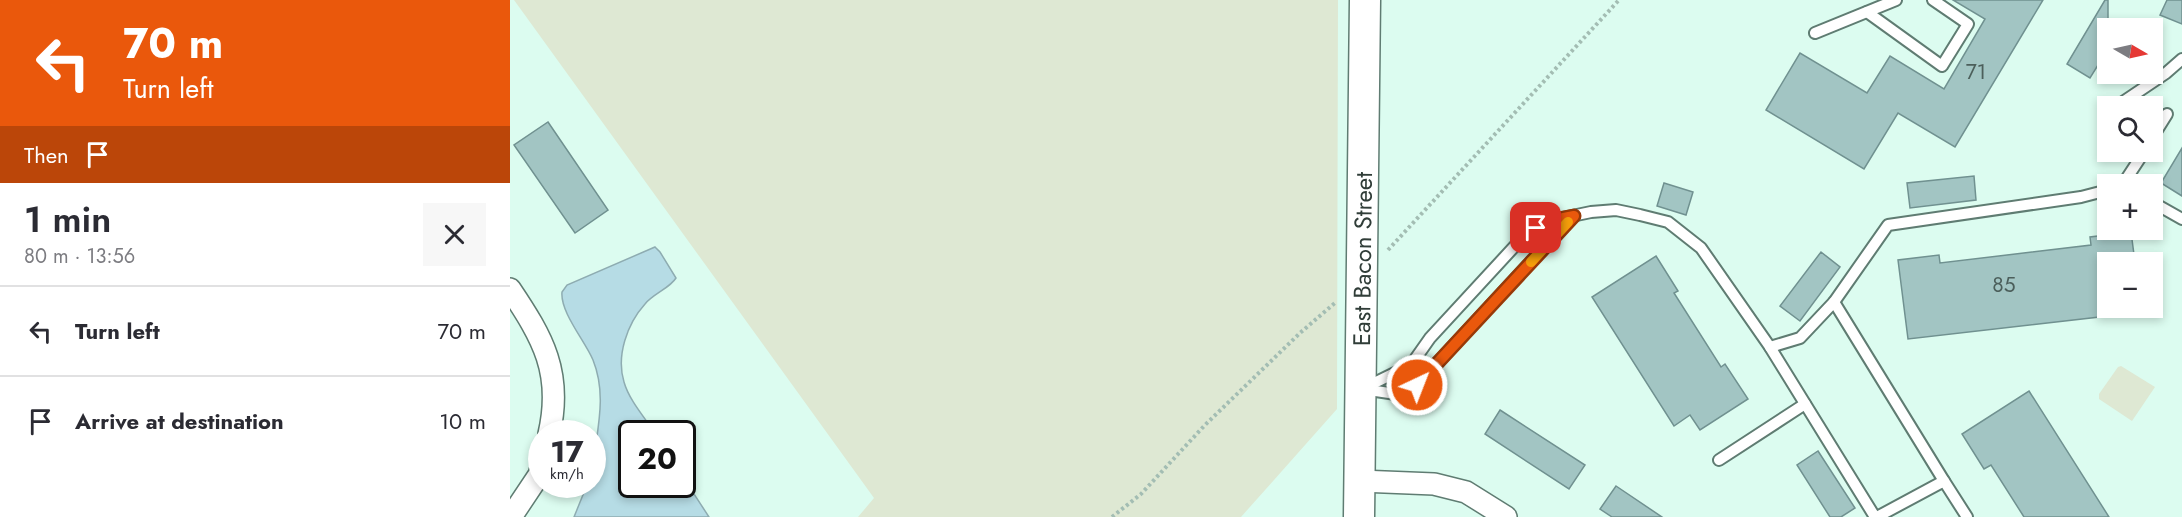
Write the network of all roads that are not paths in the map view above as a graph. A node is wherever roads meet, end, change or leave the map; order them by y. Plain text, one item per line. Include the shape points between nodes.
1 (1365, 0) edge
2 (1896, 0) edge
3 (1934, 0) edge
4 (1867, 12) junction
5 (1815, 33) dead end
6 (2182, 59) edge
7 (2132, 96) edge
8 (2167, 114) dead end
9 (2163, 120) edge
10 (2097, 193) edge
11 (2163, 208) edge
12 (1574, 216) junction
13 (2182, 218) edge
14 (510, 289) edge
15 (1834, 302) junction
16 (1770, 347) junction
17 (1361, 389) junction
18 (1805, 404) junction
19 (552, 420) edge
20 (1719, 460) dead end
21 (1360, 481) junction
22 (1944, 481) junction
23 (528, 491) edge
24 (511, 517) edge
25 (1359, 517) edge
26 (1506, 517) edge
27 (1876, 517) edge
28 (1967, 517) edge

1 - 17 main road, East Bacon Street
2 - 4 lane
3 - 4 lane via 1968,24 1942,66
4 - 5 lane
6 - 7 lane
8 - 9 lane
10 - 15 lane via 1888,225
11 - 13 lane
12 - 16 lane via 1616,210 1668,222 1701,248
12 - 17 lane via 1548,221 1525,235 1430,338 1411,365
12 - 17 lane via 1417,385 1396,394
14 - 19 street via 529,316 551,362 555,408
15 - 16 lane via 1800,338
15 - 22 lane
16 - 18 lane
17 - 21 main road, East Bacon Street
18 - 20 lane
18 - 27 lane
21 - 25 main road, East Bacon Street
21 - 26 street via 1434,484 1456,489
22 - 27 lane
22 - 28 lane
23 - 24 street

